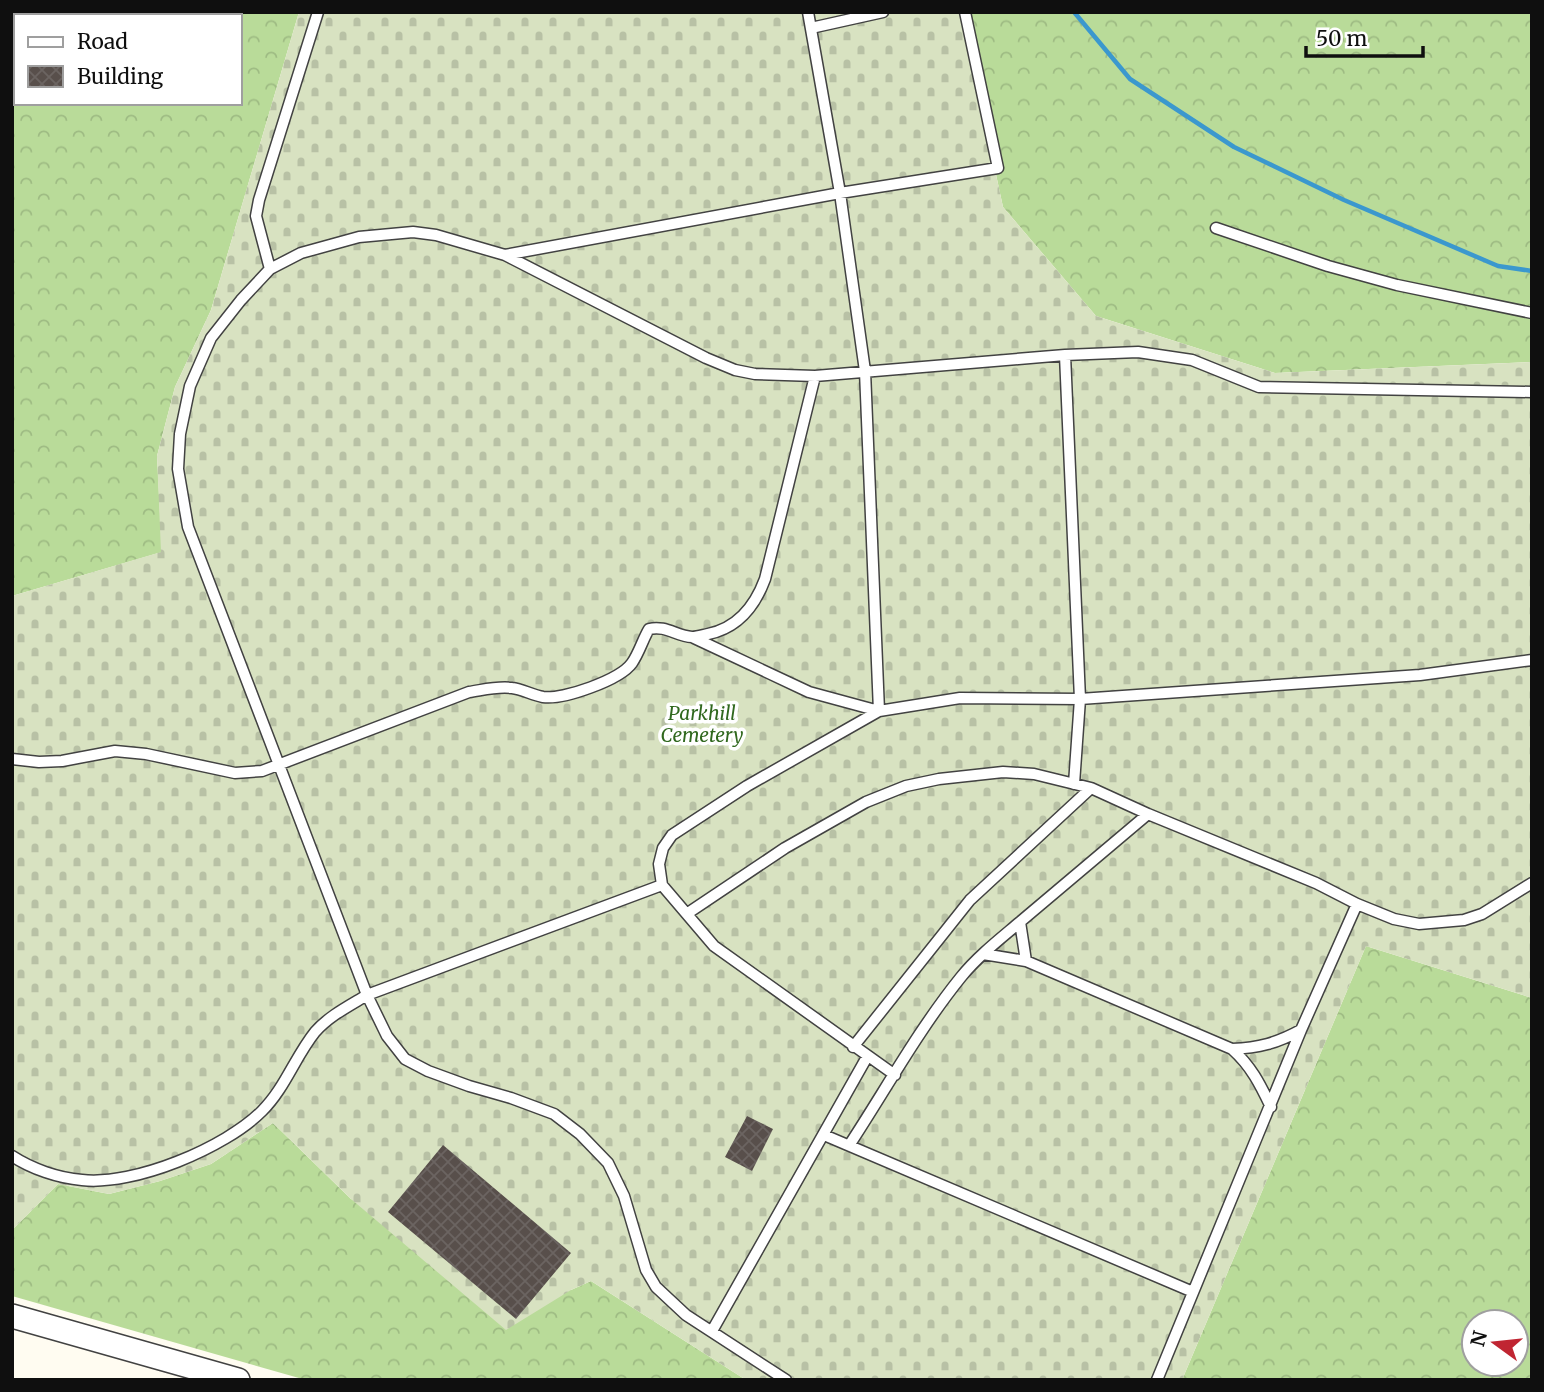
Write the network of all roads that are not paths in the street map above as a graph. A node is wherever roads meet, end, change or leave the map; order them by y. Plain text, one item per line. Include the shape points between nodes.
1 (318, 12) edge
2 (808, 12) edge
3 (883, 12) edge
4 (965, 12) edge
5 (811, 28) junction
6 (840, 193) junction
7 (1216, 228) dead end
8 (505, 255) junction
9 (270, 270) junction
10 (1532, 313) edge
11 (1065, 355) junction
12 (865, 371) junction
13 (815, 376) junction
14 (1532, 392) edge
15 (691, 637) junction
16 (1532, 660) edge
17 (1080, 699) junction
18 (879, 712) junction
19 (12, 759) edge
20 (278, 766) junction
21 (1074, 784) junction
22 (1091, 788) junction
23 (1148, 814) junction
24 (1532, 883) edge
25 (662, 885) junction
26 (1357, 904) junction
27 (688, 913) junction
28 (1020, 922) junction
29 (983, 954) junction
30 (1026, 961) junction
31 (367, 995) junction
32 (1301, 1030) junction
33 (853, 1047) junction
34 (1232, 1049) junction
35 (867, 1057) junction
36 (895, 1075) junction
37 (1271, 1107) junction
38 (824, 1135) junction
39 (850, 1144) junction
40 (12, 1156) edge
41 (1193, 1292) junction
42 (12, 1316) edge
43 (712, 1331) junction
44 (238, 1380) edge
45 (786, 1380) edge
46 (1157, 1380) edge

1 - 9 lane via 256,216
2 - 5 lane
3 - 5 lane
4 - 6 lane via 998,168
5 - 6 lane
6 - 8 lane
6 - 12 lane
7 - 10 lane via 1397,285
8 - 9 lane via 436,235 392,233 336,242 301,253
8 - 13 lane via 735,370
9 - 20 lane via 211,338 190,386 178,469 188,527
11 - 12 lane
11 - 14 lane via 1138,352 1192,360 1259,387
11 - 17 lane
12 - 13 lane
12 - 18 lane
13 - 15 lane via 758,596 747,613 721,631
15 - 18 lane via 808,692
15 - 20 lane via 659,626 649,629 632,664 595,684 556,697 512,688 469,692
16 - 17 lane via 1420,675
17 - 18 lane via 960,698
17 - 21 lane
18 - 25 lane via 747,786 672,835 659,864
19 - 20 lane via 62,761 115,751 235,773
20 - 31 lane
21 - 22 lane
21 - 27 lane via 1003,772 906,786 866,802 785,848
22 - 23 lane
22 - 33 lane via 970,900
23 - 26 lane
23 - 28 lane
24 - 26 lane via 1482,914 1444,923 1394,919
25 - 27 lane
25 - 31 lane
26 - 32 lane
27 - 33 lane via 714,946
28 - 29 lane
28 - 30 lane
29 - 30 lane
29 - 36 lane via 954,987
30 - 34 lane
31 - 40 lane via 316,1031 261,1112 230,1135 182,1160 115,1180 82,1180 48,1173
31 - 43 lane via 387,1036 405,1059 554,1114 580,1134 608,1163 656,1287
32 - 34 lane via 1277,1043
32 - 37 lane
33 - 35 lane
34 - 37 lane via 1258,1078
35 - 36 lane
35 - 38 lane
36 - 39 lane
37 - 41 lane
38 - 39 lane
38 - 43 lane
39 - 41 lane
41 - 46 lane
42 - 44 street
43 - 45 lane

